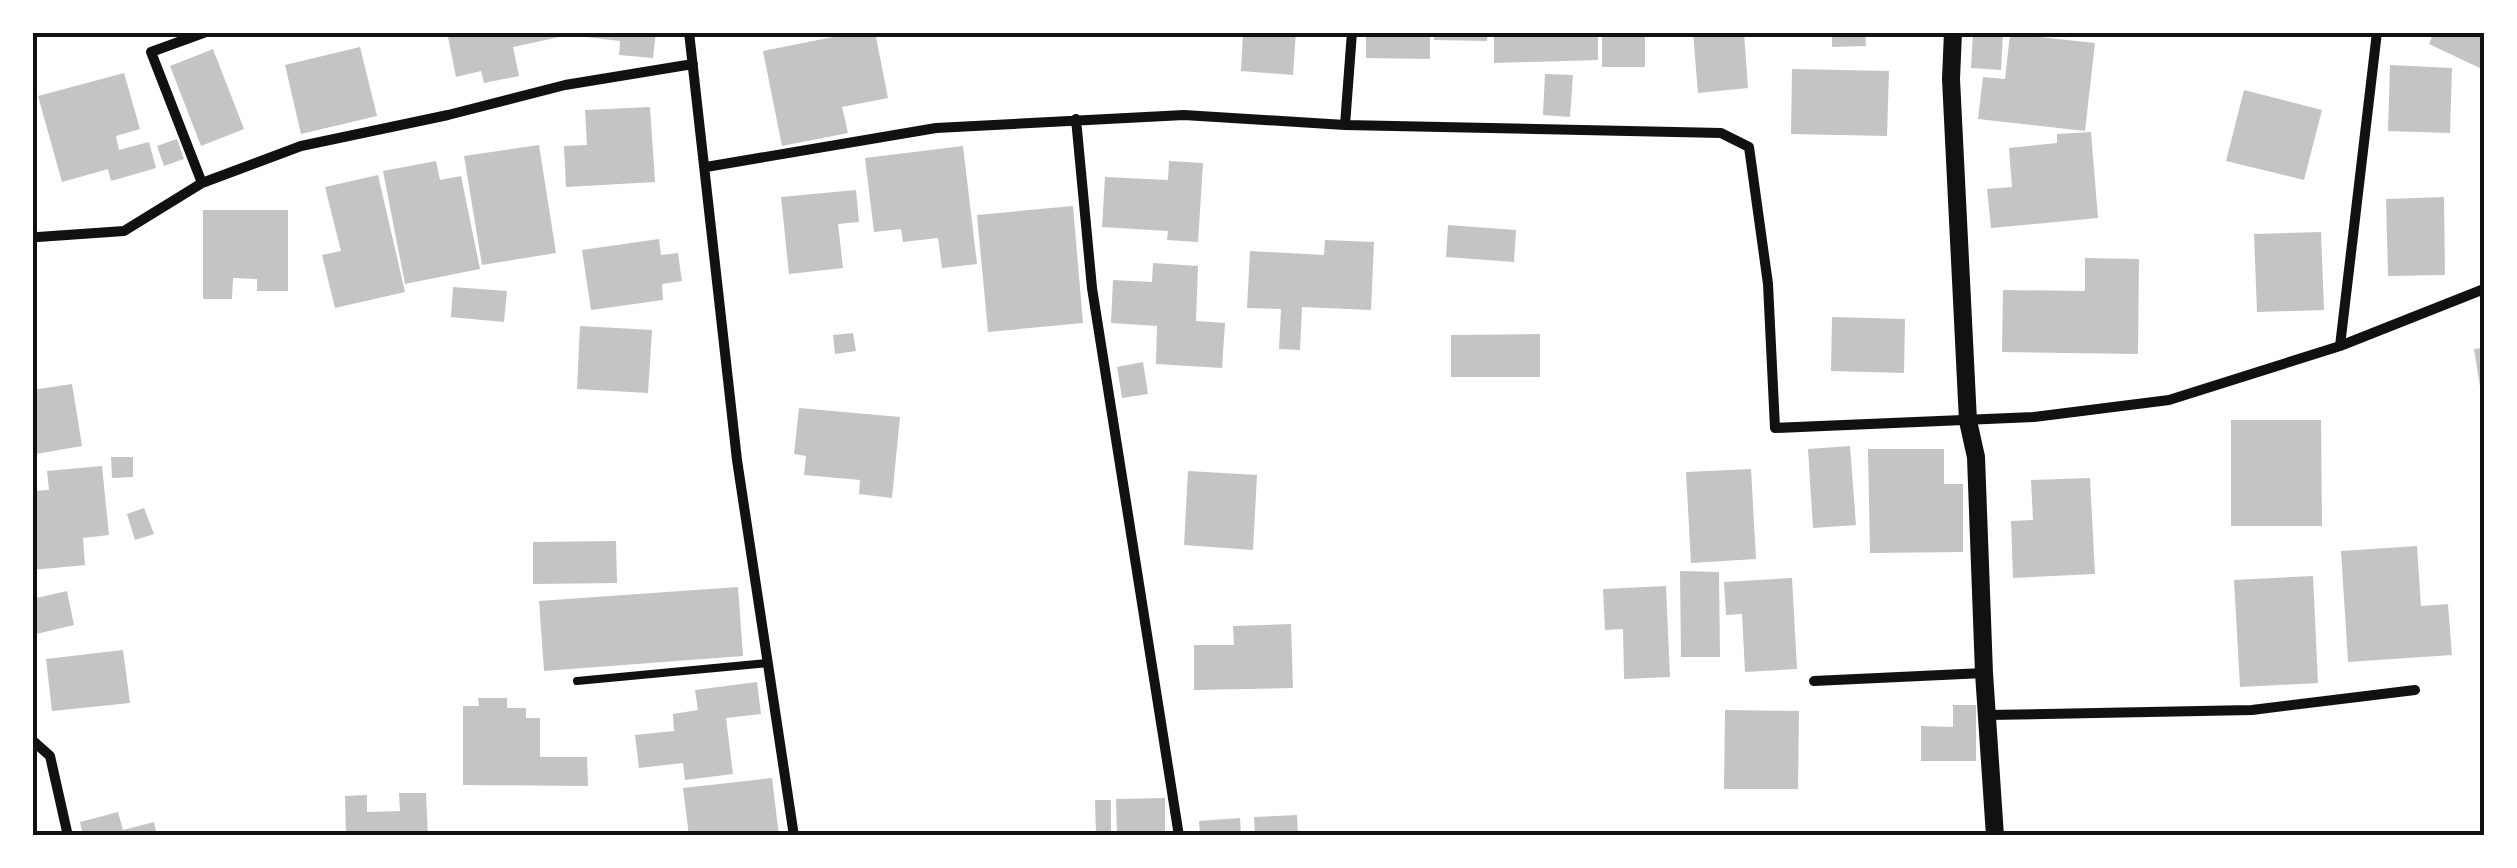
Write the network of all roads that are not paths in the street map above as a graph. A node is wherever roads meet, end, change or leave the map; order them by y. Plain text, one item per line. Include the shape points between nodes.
1 (206, 32) edge
2 (689, 32) edge
3 (1352, 32) edge
4 (1952, 32) edge
5 (2377, 32) edge
6 (693, 64) junction
7 (1076, 120) junction
8 (1345, 125) junction
9 (706, 167) junction
10 (202, 183) junction
11 (38, 237) dead end
12 (2484, 289) edge
13 (2340, 346) junction
14 (1968, 421) junction
15 (768, 663) junction
16 (1984, 673) junction
17 (1814, 680) dead end
18 (577, 681) dead end
19 (2415, 690) dead end
20 (1988, 715) junction
21 (32, 740) edge
22 (68, 836) edge
23 (794, 836) edge
24 (1179, 836) edge
25 (1996, 836) edge

1 - 10 street via 152,52
2 - 6 street
3 - 8 street
4 - 14 street
5 - 13 street
6 - 9 street
6 - 10 street via 565,85 300,146
7 - 8 street via 1184,115
7 - 9 street via 936,128
7 - 24 street via 1092,288
8 - 14 street via 1721,133 1749,146 1768,284 1775,428
9 - 15 street
10 - 11 street via 124,231
12 - 13 street
13 - 14 street via 2169,400
14 - 16 street via 1976,457
15 - 18 lane
15 - 23 street
16 - 17 street
16 - 20 street
19 - 20 street via 2252,710
20 - 25 street
21 - 22 street via 50,756

